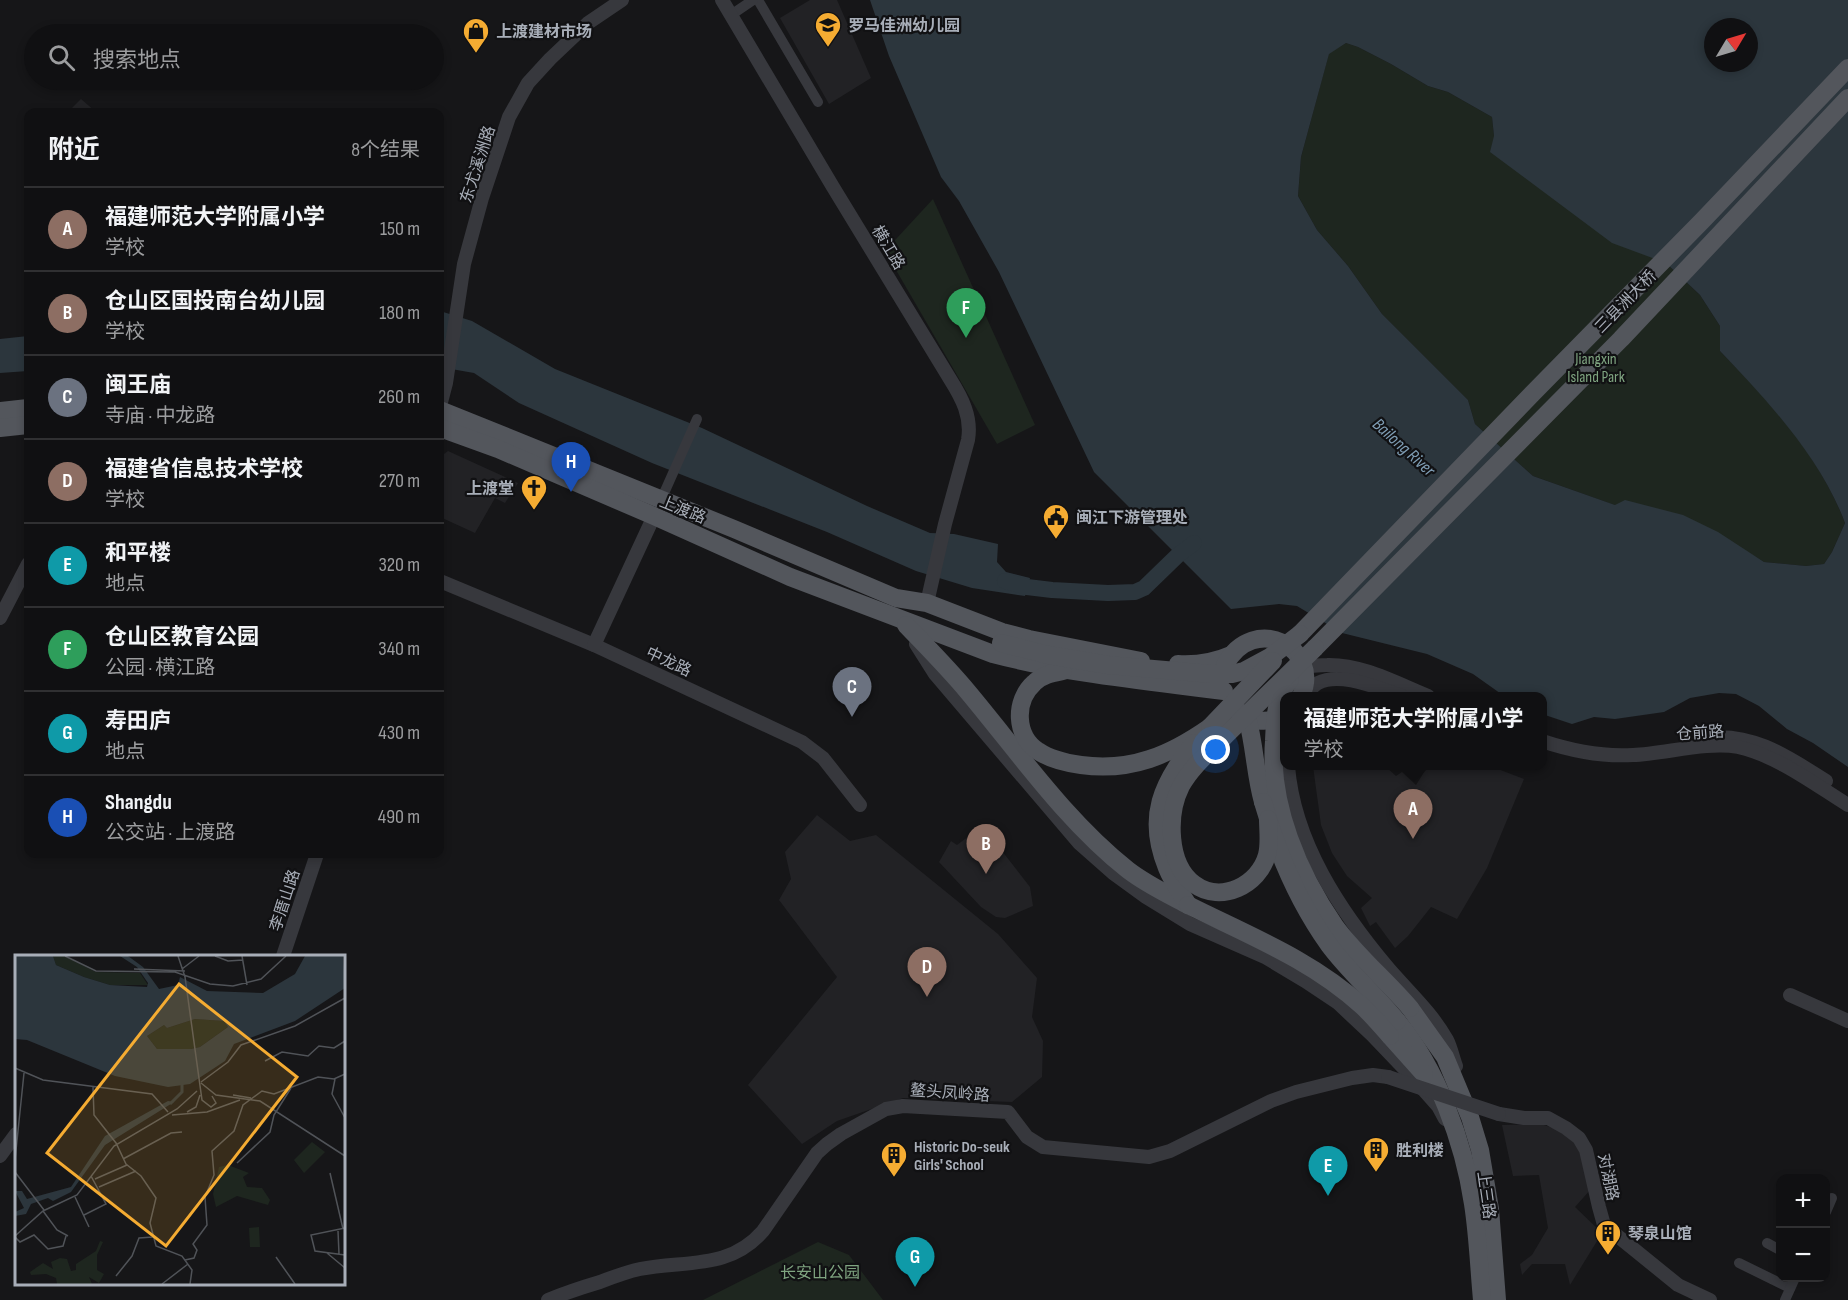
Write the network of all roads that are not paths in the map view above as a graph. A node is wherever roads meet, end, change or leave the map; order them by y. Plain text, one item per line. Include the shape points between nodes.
1 (622, 0) edge
2 (722, 0) edge
3 (753, 0) edge
4 (758, 0) edge
5 (731, 15) junction
6 (1848, 69) edge
7 (1848, 98) edge
8 (818, 102) dead end
9 (444, 391) edge
10 (24, 408) edge
11 (444, 410) edge
12 (0, 411) edge
13 (696, 419) dead end
14 (24, 425) edge
15 (0, 428) edge
16 (444, 429) edge
17 (657, 508) junction
18 (24, 572) edge
19 (444, 583) edge
20 (929, 597) junction
21 (896, 598) junction
22 (0, 618) edge
23 (903, 621) junction
24 (1300, 634) junction
25 (594, 645) junction
26 (1315, 648) junction
27 (1231, 655) junction
28 (1303, 667) junction
29 (1069, 670) junction
30 (1224, 691) junction
31 (1282, 692) edge
32 (1303, 692) edge
33 (1307, 692) edge
34 (1390, 692) edge
35 (1418, 692) edge
36 (1280, 697) edge
37 (1280, 717) edge
38 (1253, 719) junction
39 (1210, 727) junction
40 (1547, 734) edge
41 (1547, 742) edge
42 (1288, 770) edge
43 (1848, 795) edge
44 (860, 805) dead end
45 (1848, 805) edge
46 (1266, 807) junction
47 (316, 858) edge
48 (1188, 905) junction
49 (1374, 949) junction
50 (285, 955) edge
51 (1326, 995) junction
52 (1790, 995) dead end
53 (1400, 1020) junction
54 (1848, 1022) edge
55 (1388, 1077) joint
56 (1470, 1118) junction
57 (15, 1135) edge
58 (1461, 1149) junction
59 (0, 1156) edge
60 (1832, 1198) dead end
61 (1830, 1203) edge
62 (1767, 1243) dead end
63 (1776, 1248) edge
64 (1739, 1263) dead end
65 (1792, 1283) edge
66 (1678, 1285) junction
67 (548, 1300) edge
68 (1482, 1300) edge
69 (1497, 1300) edge
70 (1686, 1300) edge
71 (1710, 1300) edge
72 (1785, 1300) edge

1 - 9 street, 东尤溪洲路 via 588,23 550,59 528,83 509,117 464,264
2 - 5 street, 横江路
3 - 5 street
4 - 8 street
5 - 20 street, 横江路 via 963,401 970,429
6 - 24 main road, 三县洲大桥
7 - 26 main road, 三县洲大桥 via 1621,339
10 - 12 main road
11 - 17 main road, 上渡路
13 - 17 street
14 - 15 main road
16 - 17 main road, 上渡路
17 - 21 main road, 上渡路 via 734,529
17 - 23 main road, 上渡路 via 790,577
17 - 25 street
18 - 22 street
19 - 25 street, 中龙路
20 - 21 main road, 上渡路
20 - 27 main road, 上渡路 via 1002,632 1061,646 1147,662 1196,664 1216,662
21 - 24 main road, bridge via 961,628 1048,655 1211,675 1244,671
23 - 29 main road, 上渡路 via 993,654
23 - 48 main road via 1096,842 1129,870
23 - 51 street via 935,674 1079,843 1146,897 1190,924 1265,957
24 - 39 main road, bridge
25 - 44 street, 中龙路 via 802,742 823,758
26 - 31 main road, bridge
26 - 46 main road, bridge via 1187,777 1174,804 1172,821 1176,853 1186,876 1195,885 1216,893 1231,892 1260,871 1269,844
27 - 28 main road, 上渡路 via 1252,640 1277,640 1298,656
27 - 30 main road via 1224,672
28 - 32 main road
28 - 35 street via 1326,664 1352,668
29 - 30 main road, 上渡路
29 - 39 main road via 1033,683 1020,706 1025,737 1048,758 1109,768 1137,763 1171,751
30 - 38 main road via 1237,711
33 - 34 street via 1320,682 1338,679
36 - 53 main road, bridge via 1272,762 1290,839 1307,878 1336,927
37 - 38 main road
38 - 46 main road
39 - 48 main road via 1168,779 1158,821 1167,869
40 - 43 street, 仓前路 via 1581,744 1609,746 1713,737 1745,739 1776,750
41 - 45 street, 仓前路 via 1598,755 1737,747 1771,759
42 - 49 street via 1301,829 1320,869
46 - 53 main road, bridge via 1290,878 1309,913 1330,945
47 - 50 street, 李厝山路
48 - 53 main road, bridge via 1284,951 1362,1006
49 - 51 street
49 - 56 street via 1448,1041
51 - 58 street via 1372,1035 1438,1106
52 - 54 street
53 - 56 main road, 上三路 via 1445,1057
53 - 58 main road, 上三路 via 1427,1064
55 - 66 street, 对湖路, bridge via 1499,1114 1548,1119 1566,1128 1586,1150 1605,1225
55 - 67 street, 鳌头凤岭路 via 1364,1076 1303,1089 1149,1157 1043,1147 1027,1137 1008,1112 892,1107 823,1148 763,1231 738,1252 715,1261 633,1271
56 - 69 main road, 上三路 via 1487,1186
57 - 59 street
58 - 68 main road, 上三路 via 1473,1204
60 - 61 street
62 - 63 street
64 - 65 street
65 - 72 street
66 - 70 street
66 - 71 street, 对湖路

